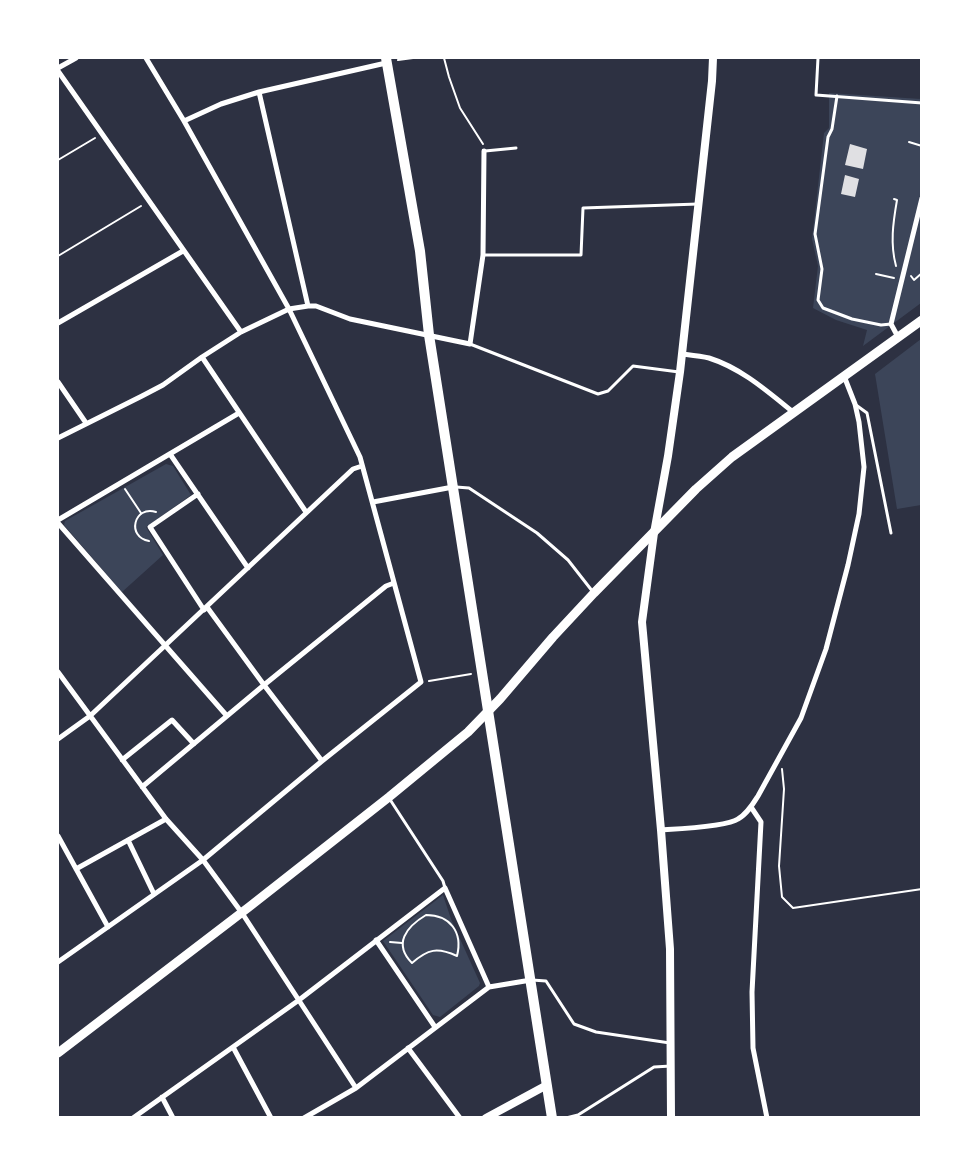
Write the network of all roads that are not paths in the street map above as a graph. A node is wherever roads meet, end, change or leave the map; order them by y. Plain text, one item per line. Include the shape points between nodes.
1 (76, 58) edge
2 (146, 58) edge
3 (713, 58) edge
4 (818, 58) edge
5 (386, 60) edge
6 (58, 68) edge
7 (58, 72) edge
8 (258, 92) junction
9 (837, 96) junction
10 (922, 103) edge
11 (184, 121) junction
12 (516, 148) dead end
13 (484, 151) joint
14 (922, 198) edge
15 (698, 204) junction
16 (183, 251) junction
17 (483, 255) junction
18 (308, 306) junction
19 (289, 309) junction
20 (922, 320) edge
21 (58, 323) edge
22 (891, 324) junction
23 (241, 332) junction
24 (429, 335) junction
25 (898, 337) junction
26 (470, 344) junction
27 (682, 354) junction
28 (202, 357) junction
29 (680, 372) junction
30 (844, 376) junction
31 (58, 382) edge
32 (855, 405) junction
33 (793, 412) junction
34 (239, 413) junction
35 (86, 424) junction
36 (58, 438) edge
37 (170, 454) junction
38 (362, 466) junction
39 (453, 487) junction
40 (198, 494) junction
41 (373, 502) junction
42 (306, 512) junction
43 (58, 522) edge
44 (654, 533) junction
45 (891, 533) dead end
46 (248, 568) junction
47 (394, 582) junction
48 (594, 593) junction
49 (205, 608) junction
50 (166, 644) junction
51 (58, 672) edge
52 (264, 685) junction
53 (489, 711) junction
54 (90, 716) junction
55 (227, 716) junction
56 (58, 739) edge
57 (194, 744) junction
58 (122, 760) junction
59 (322, 761) junction
60 (142, 788) junction
61 (389, 798) junction
62 (751, 807) junction
63 (166, 819) junction
64 (661, 830) junction
65 (58, 836) edge
66 (128, 840) junction
67 (203, 860) junction
68 (76, 869) junction
69 (445, 888) junction
70 (154, 894) junction
71 (242, 913) junction
72 (108, 927) junction
73 (376, 940) junction
74 (58, 962) edge
75 (531, 980) junction
76 (489, 988) junction
77 (299, 1000) junction
78 (435, 1027) junction
79 (671, 1044) junction
80 (233, 1047) junction
81 (408, 1048) junction
82 (58, 1053) edge
83 (671, 1066) junction
84 (547, 1085) junction
85 (356, 1088) junction
86 (162, 1097) junction
87 (133, 1118) edge
88 (173, 1118) edge
89 (271, 1118) edge
90 (304, 1118) edge
91 (460, 1118) edge
92 (486, 1118) edge
93 (552, 1118) edge
94 (566, 1118) edge
95 (671, 1118) edge
96 (768, 1118) edge

1 - 6 street
2 - 11 street
3 - 15 street
4 - 9 lane via 816,95
5 - 8 street
5 - 24 highway via 420,251
7 - 16 street
8 - 11 street
8 - 18 street
9 - 10 lane
9 - 22 lane via 815,234 822,269 818,300 823,308 852,319
11 - 19 street
12 - 13 lane
13 - 17 street
14 - 22 street
15 - 17 lane via 583,208 581,255
15 - 27 street
16 - 21 street
16 - 23 street
17 - 26 street
18 - 19 street
18 - 24 street via 350,319
19 - 23 street
19 - 38 street
20 - 25 main road
22 - 25 street
23 - 28 street
24 - 26 street
24 - 39 highway
25 - 30 main road
26 - 29 lane via 598,394 608,392 633,366
27 - 29 street
27 - 33 street via 708,358 733,367
28 - 34 street
28 - 35 street via 163,385
29 - 44 street
30 - 32 street
30 - 33 main road
31 - 35 street
32 - 45 lane via 867,413
32 - 62 street via 864,467 859,514 848,565 826,649 801,718
33 - 44 main road via 732,458
34 - 37 street
34 - 42 street
35 - 36 street
37 - 40 street
37 - 43 street
38 - 41 street
38 - 42 street via 353,469
39 - 41 street
39 - 48 lane via 469,488 537,533 568,560
39 - 53 highway
40 - 46 street
40 - 49 street via 150,528
41 - 47 street
42 - 46 street
43 - 50 street
44 - 48 main road
44 - 64 street via 642,622
46 - 49 street
47 - 52 street
47 - 59 street via 421,682
48 - 53 main road
49 - 50 street
49 - 52 street
50 - 54 street
50 - 55 street
51 - 54 street
52 - 55 street
52 - 59 street
53 - 61 main road
53 - 75 highway
54 - 56 street
54 - 58 street
55 - 57 street
57 - 58 street via 172,720
57 - 60 street
58 - 60 street
59 - 67 street
60 - 63 street
61 - 69 lane
61 - 71 main road
62 - 64 street via 737,820 703,827
62 - 96 street via 761,822 752,992 753,1048
63 - 66 street
63 - 67 street
64 - 79 street via 670,949
65 - 68 street
66 - 68 street
66 - 70 street
67 - 70 street
67 - 71 street
68 - 72 street
69 - 73 street
69 - 76 street
70 - 72 street
71 - 77 street
71 - 82 main road
72 - 74 street
73 - 77 street
73 - 78 street
75 - 76 street
75 - 79 lane via 546,981 574,1024 596,1032
75 - 84 highway
76 - 78 street
77 - 80 street
77 - 85 street
78 - 81 street
79 - 83 street
80 - 86 street
80 - 89 street
81 - 85 street
81 - 91 street
83 - 94 lane via 654,1067 578,1115
83 - 95 street
84 - 92 street
84 - 93 highway
85 - 90 street
86 - 87 street
86 - 88 street

